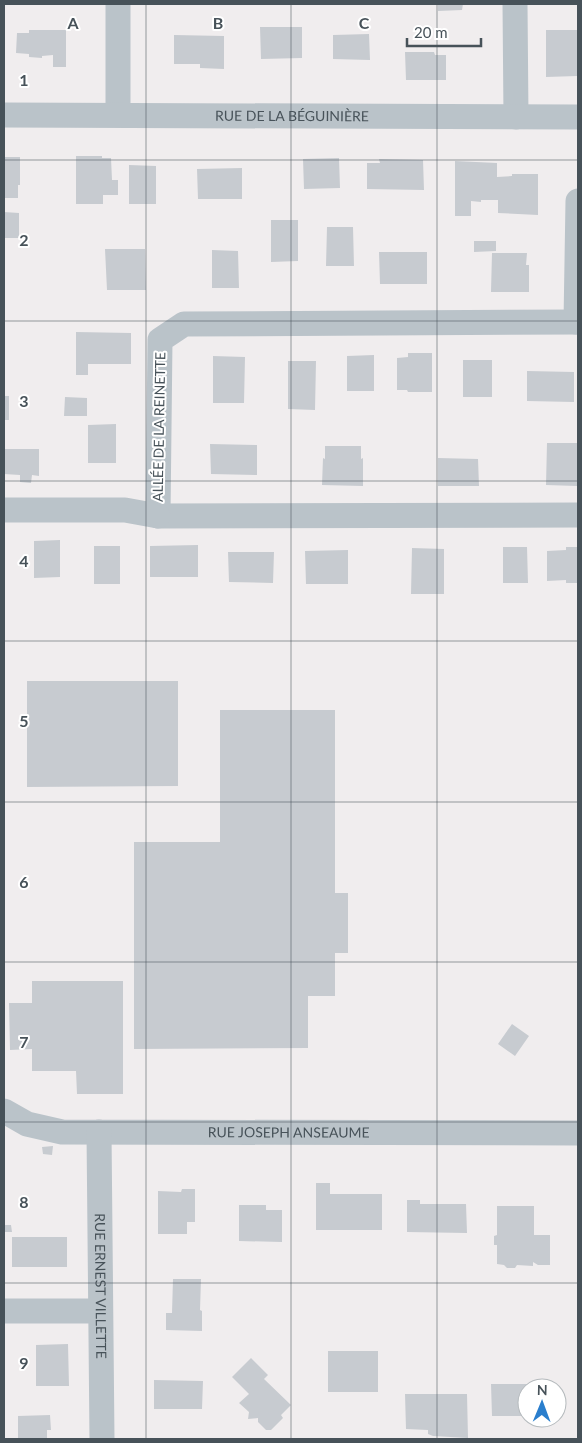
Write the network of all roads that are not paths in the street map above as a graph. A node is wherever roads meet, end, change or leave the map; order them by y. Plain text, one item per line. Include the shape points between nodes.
1 (118, 4) edge
2 (515, 4) edge
3 (4, 115) edge
4 (118, 116) junction
5 (516, 117) junction
6 (578, 117) edge
7 (578, 201) edge
8 (577, 322) edge
9 (4, 510) edge
10 (578, 515) edge
11 (158, 516) junction
12 (4, 1111) edge
13 (99, 1132) junction
14 (578, 1133) edge
15 (4, 1311) edge
16 (100, 1311) junction
17 (102, 1439) edge

1 - 4 street
2 - 5 street
3 - 4 street, RUE DE LA BÉGUINIÈRE
4 - 5 street, RUE DE LA BÉGUINIÈRE
5 - 6 street, RUE DE LA BÉGUINIÈRE
7 - 8 street, ALLÉE DE LA REINETTE
8 - 11 street, ALLÉE DE LA REINETTE via 184,324 160,340
9 - 11 street via 125,510
10 - 11 street, ALLÉE DE LA REINETTE
12 - 13 street, RUE JOSEPH ANSEAUME via 28,1124 62,1132
13 - 14 street, RUE JOSEPH ANSEAUME
13 - 16 street, RUE ERNEST VILLETTE
15 - 16 street
16 - 17 street, RUE ERNEST VILLETTE

